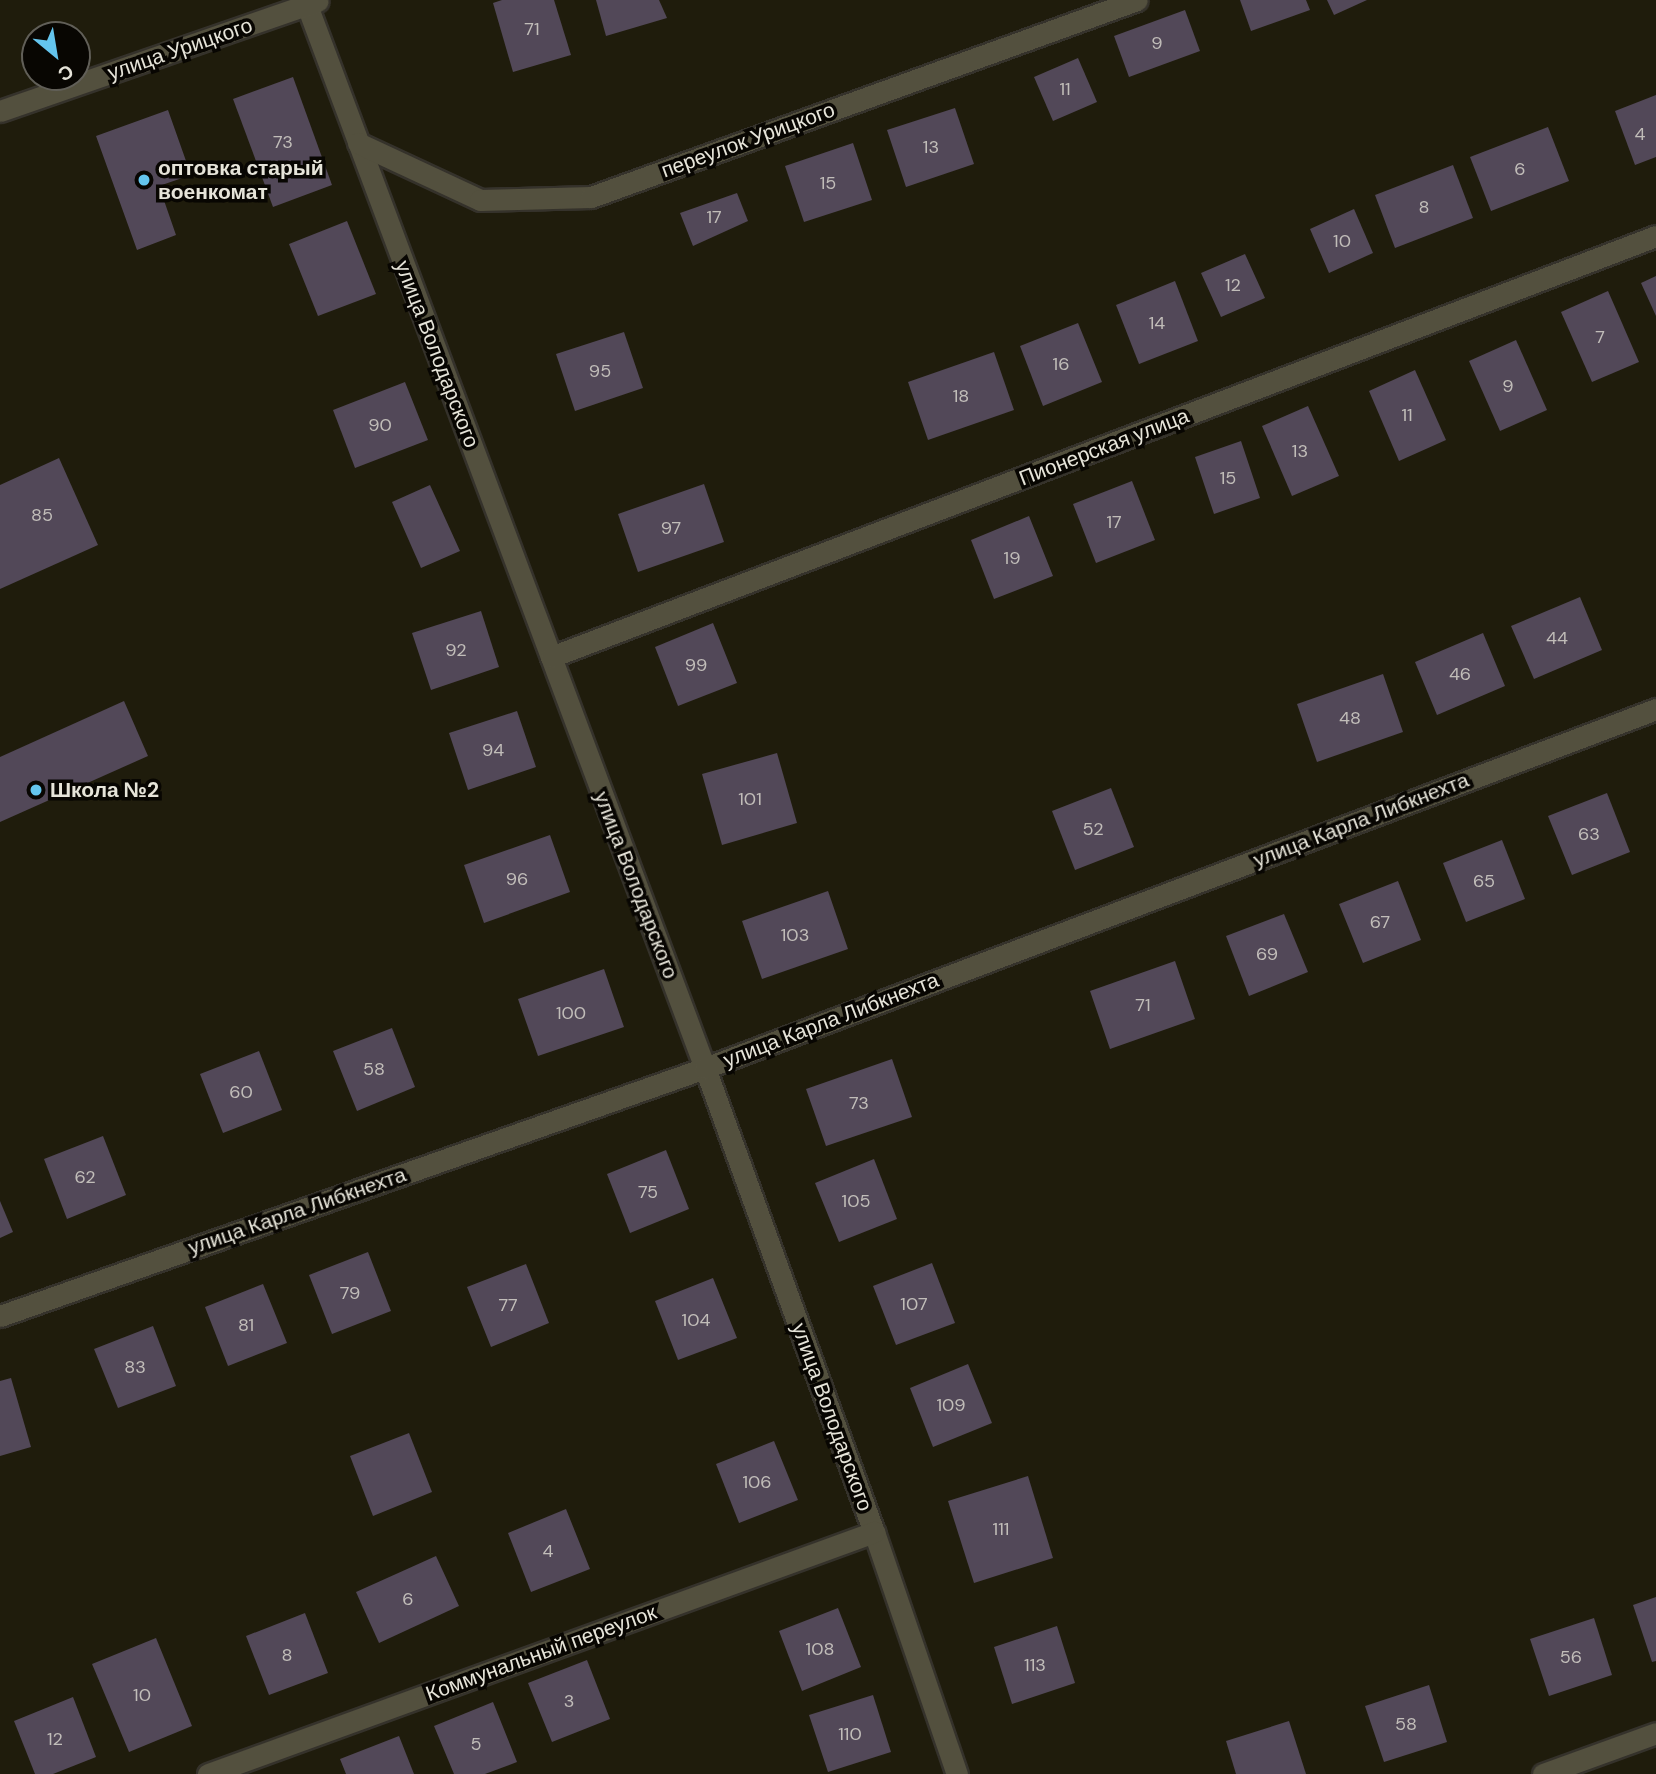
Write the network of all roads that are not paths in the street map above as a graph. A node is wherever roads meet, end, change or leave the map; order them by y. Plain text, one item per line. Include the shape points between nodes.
1 (1137, 0) edge
2 (310, 2) edge
3 (0, 111) edge
4 (358, 143) junction
5 (1656, 236) edge
6 (551, 657) junction
7 (1656, 709) edge
8 (705, 1068) junction
9 (0, 1316) edge
10 (874, 1532) junction
11 (1656, 1733) edge
12 (208, 1774) edge
13 (957, 1774) edge
14 (1543, 1774) edge

1 - 4 street, переулок Урицкого via 591,197 480,200
2 - 3 street, улица Урицкого
2 - 4 street, улица Володарского
4 - 6 street, улица Володарского
5 - 6 street, Пионерская улица
6 - 8 street, улица Володарского
7 - 8 street, улица Карла Либкнехта
8 - 9 street, улица Карла Либкнехта
8 - 10 street, улица Володарского
10 - 12 street, Коммунальный переулок
10 - 13 street, улица Володарского
11 - 14 street

